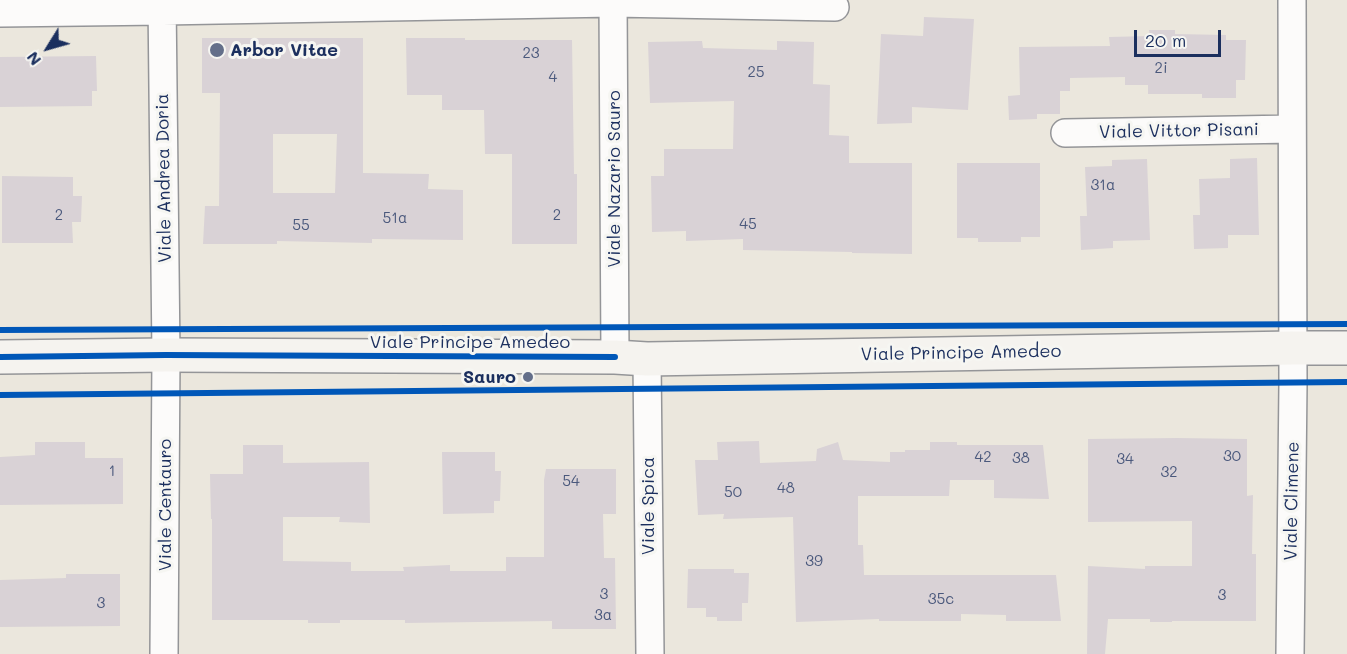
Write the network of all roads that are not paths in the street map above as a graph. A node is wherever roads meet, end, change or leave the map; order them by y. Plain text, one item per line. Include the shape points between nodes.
1 (1292, 0) edge
2 (613, 1) edge
3 (162, 6) edge
4 (835, 7) dead end
5 (0, 13) edge
6 (1292, 129) junction
7 (1065, 133) dead end
8 (1293, 348) junction
9 (1347, 348) edge
10 (166, 355) junction
11 (0, 357) edge
12 (615, 357) junction
13 (647, 359) junction
14 (164, 654) edge
15 (650, 654) edge
16 (1290, 654) edge

1 - 6 street
2 - 3 street
2 - 4 street
2 - 12 street, Viale Nazario Sauro
3 - 5 street
3 - 10 street, Viale Andrea Doria
6 - 7 street, Viale Vittor Pisani
6 - 8 street
8 - 9 street, Viale Principe Amedeo
8 - 13 street, Viale Principe Amedeo
8 - 16 street, Viale Climene
10 - 11 street, Viale Principe Amedeo
10 - 12 street, Viale Principe Amedeo
10 - 14 street, Viale Centauro
12 - 13 street, Viale Principe Amedeo
13 - 15 street, Viale Spica

